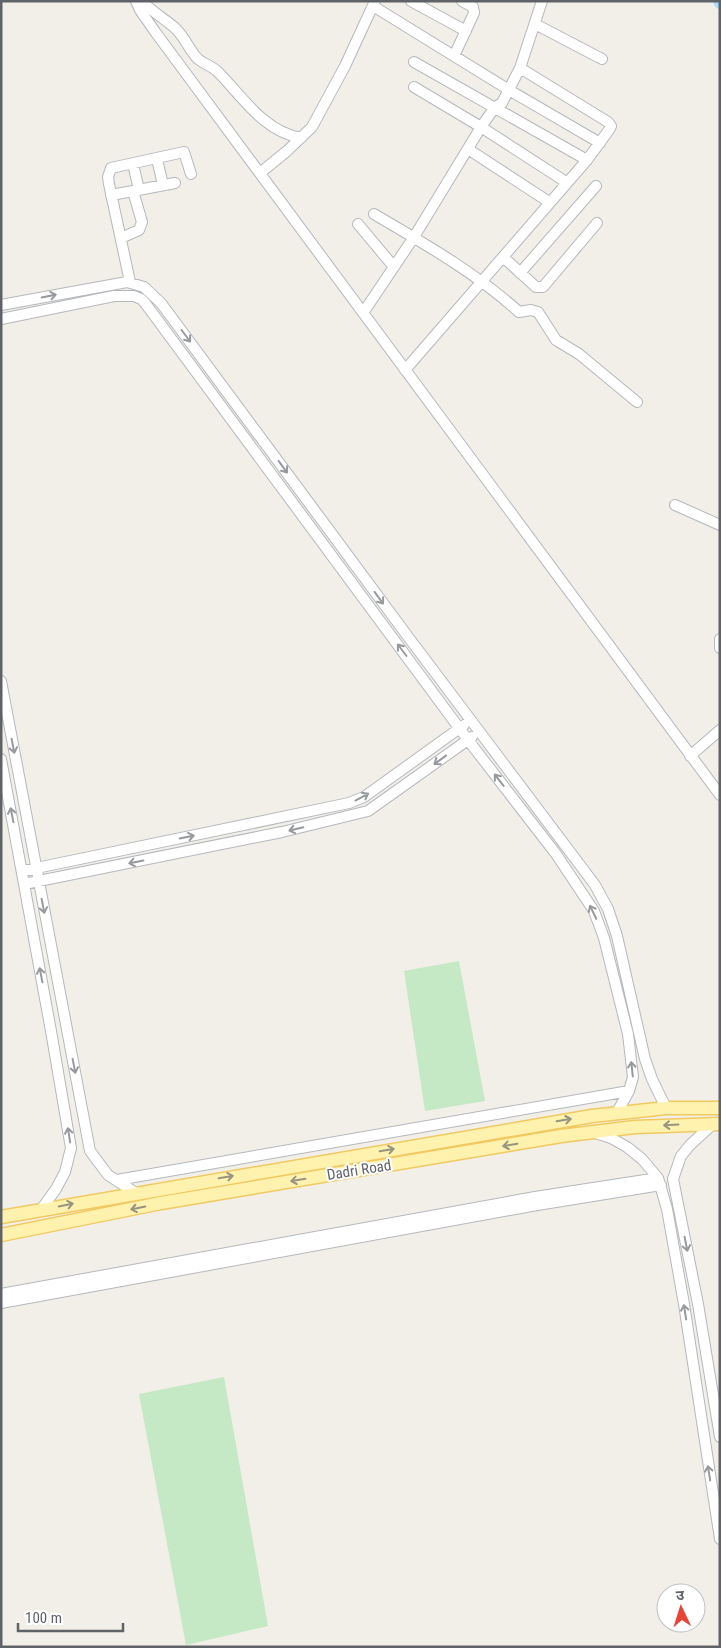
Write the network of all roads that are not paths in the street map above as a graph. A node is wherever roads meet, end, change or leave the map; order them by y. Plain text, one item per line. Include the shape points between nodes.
1 (136, 1) edge
2 (142, 1) edge
3 (411, 1) edge
4 (462, 1) edge
5 (542, 1) edge
6 (374, 4) edge
7 (535, 24) junction
8 (466, 31) junction
9 (454, 56) junction
10 (602, 59) dead end
11 (414, 62) dead end
12 (520, 68) junction
13 (414, 88) dead end
14 (509, 90) junction
15 (495, 107) junction
16 (481, 127) junction
17 (301, 138) junction
18 (600, 143) junction
19 (468, 148) junction
20 (157, 158) junction
21 (587, 160) junction
22 (133, 164) junction
23 (260, 173) junction
24 (191, 174) dead end
25 (566, 182) junction
26 (175, 183) dead end
27 (163, 185) junction
28 (596, 186) dead end
29 (136, 190) junction
30 (111, 195) junction
31 (549, 202) junction
32 (374, 214) dead end
33 (597, 223) dead end
34 (358, 224) dead end
35 (414, 237) junction
36 (121, 238) junction
37 (503, 257) junction
38 (394, 267) junction
39 (520, 273) junction
40 (482, 281) junction
41 (133, 283) junction
42 (134, 296) junction
43 (1, 305) edge
44 (363, 313) junction
45 (1, 319) edge
46 (406, 370) junction
47 (637, 402) dead end
48 (675, 505) dead end
49 (720, 525) edge
50 (720, 639) edge
51 (720, 648) edge
52 (2, 694) edge
53 (470, 720) junction
54 (460, 727) junction
55 (720, 730) edge
56 (479, 732) junction
57 (468, 740) junction
58 (690, 756) junction
59 (1, 759) edge
60 (720, 795) edge
61 (36, 868) junction
62 (22, 871) junction
63 (38, 881) junction
64 (24, 884) junction
65 (67, 1028) junction
66 (52, 1031) junction
67 (628, 1091) junction
68 (666, 1108) junction
69 (720, 1108) edge
70 (616, 1114) junction
71 (717, 1124) edge
72 (589, 1132) junction
73 (117, 1180) junction
74 (659, 1182) junction
75 (136, 1193) junction
76 (40, 1211) junction
77 (1, 1217) edge
78 (682, 1225) junction
79 (670, 1227) junction
80 (1, 1235) edge
81 (1, 1294) edge
82 (1, 1303) edge
83 (720, 1437) edge
84 (720, 1539) edge

1 - 23 street
2 - 17 street via 175,28 199,60 217,70 237,94 268,122 291,136
3 - 8 street
4 - 8 street via 474,10
5 - 7 street
6 - 9 street
6 - 17 street via 326,103 312,127
7 - 10 street
7 - 12 street
8 - 9 street
9 - 14 street
11 - 15 street
12 - 14 street
12 - 18 street via 608,122 610,130
13 - 16 street
14 - 15 street via 502,103
14 - 18 street
15 - 16 street
15 - 21 street
16 - 19 street
16 - 25 street
17 - 23 street
18 - 21 street
19 - 31 street
19 - 35 street
20 - 22 street
20 - 24 street via 184,152
20 - 27 street
21 - 25 street
22 - 29 street
22 - 30 street via 111,168 108,177
23 - 44 street
25 - 31 street
26 - 27 street
27 - 29 street
28 - 39 street
29 - 30 street
29 - 36 street via 142,222 139,230
30 - 36 street
31 - 37 street
32 - 35 street
33 - 39 street via 543,287 536,287
34 - 38 street
35 - 38 street
35 - 40 street
36 - 41 street
37 - 39 street
37 - 40 street
38 - 44 street
40 - 46 street
40 - 47 street via 519,312 538,312 556,340 579,354
41 - 42 street
43 -> 41 street
41 -> 53 street via 151,292 161,303
42 - 45 street via 114,296
54 -> 42 street via 145,303
44 - 46 street
46 - 58 street
48 - 49 street
50 - 51 street
52 -> 61 street
53 - 54 street
53 - 56 street
54 - 57 street
61 -> 54 street via 349,803 364,797
55 - 58 street
56 - 57 street
56 - 68 street via 595,885 608,909 645,1059
57 -> 63 street via 368,811 282,832
67 -> 57 street via 634,1077 628,1034 604,938 594,912 556,854
58 - 60 street
62 -> 59 street
61 - 62 street
61 - 63 street
62 - 64 street
63 - 64 street
63 -> 65 street
66 -> 64 street
65 - 66 street
65 -> 73 street via 90,1151 108,1175
76 -> 66 street via 65,1172 71,1148
67 - 70 street
67 - 73 street
68 - 69 main road, Dadri Road
68 - 70 main road, Dadri Road
75 -> 70 main road, Dadri Road
71 -> 72 main road, Dadri Road
71 - 78 street via 690,1145 677,1167 673,1179
72 - 74 street via 627,1147 648,1165
72 -> 80 main road, Dadri Road via 161,1203
73 - 75 street
74 - 79 street
74 - 81 street via 535,1197
74 - 82 street
76 -> 75 main road, Dadri Road
76 - 77 main road, Dadri Road
78 - 79 street
78 -> 83 street
84 -> 79 street

